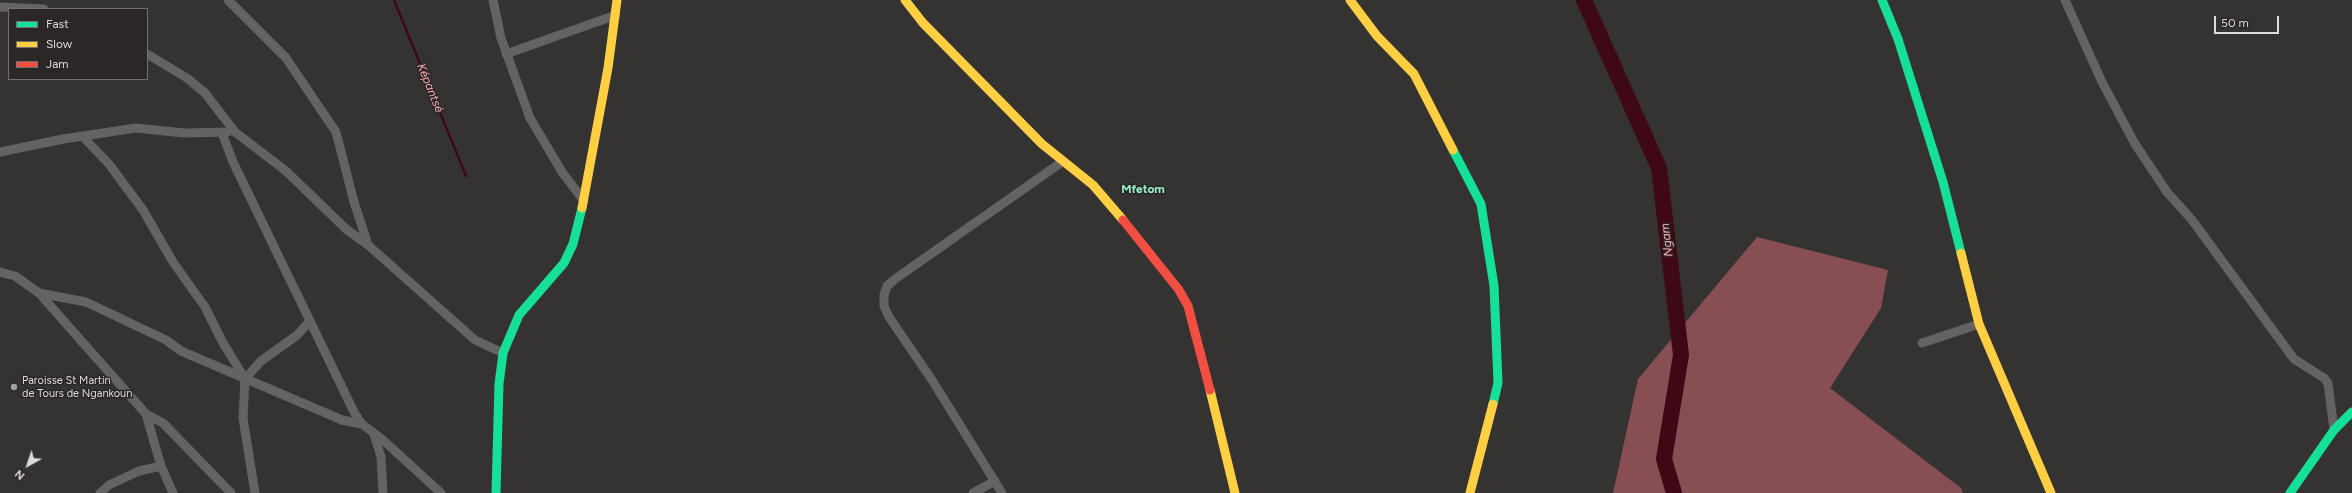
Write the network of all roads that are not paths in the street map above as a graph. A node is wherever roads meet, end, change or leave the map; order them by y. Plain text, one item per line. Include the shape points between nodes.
1 (228, 0) edge
2 (493, 0) edge
3 (617, 0) edge
4 (905, 0) edge
5 (1350, 0) edge
6 (1882, 0) edge
7 (2065, 0) edge
8 (0, 7) edge
9 (22, 8) edge
10 (616, 15) junction
11 (506, 54) junction
12 (148, 55) edge
13 (235, 132) junction
14 (222, 133) junction
15 (83, 137) junction
16 (0, 152) edge
17 (1062, 162) junction
18 (584, 201) junction
19 (368, 245) junction
20 (0, 272) edge
21 (39, 293) junction
22 (310, 322) junction
23 (1979, 324) junction
24 (1922, 343) dead end
25 (503, 353) junction
26 (246, 379) junction
27 (2352, 412) edge
28 (146, 414) junction
29 (362, 424) junction
30 (2334, 430) junction
31 (374, 434) junction
32 (161, 466) junction
33 (995, 481) junction
34 (100, 493) edge
35 (174, 493) edge
36 (231, 493) edge
37 (254, 493) edge
38 (383, 493) edge
39 (441, 493) edge
40 (496, 493) edge
41 (973, 493) edge
42 (1002, 493) edge
43 (1236, 493) edge
44 (1470, 493) edge
45 (2051, 493) edge
46 (2290, 493) edge

1 - 19 street via 286,58 336,132
2 - 11 street
3 - 10 street
4 - 17 street via 929,28
5 - 44 street via 1377,36 1414,74 1481,204 1494,286 1498,383
6 - 23 street via 1898,39 1943,182
7 - 30 street via 2102,82 2135,144 2167,192 2192,220 2294,359 2328,383
8 - 9 street
10 - 11 street
10 - 18 street
11 - 18 street via 530,118 562,172
12 - 13 street via 187,78 205,94
13 - 14 street
13 - 19 street via 286,171 346,229
14 - 15 street via 184,133 136,128
14 - 22 street via 233,162
15 - 16 street
15 - 26 street via 114,170 143,210 172,262 205,307 223,343
17 - 33 street via 900,274 887,286 884,295 884,306 889,317
17 - 43 street via 1093,185 1108,201 1179,290 1188,306
18 - 25 street via 569,255 519,315
19 - 25 street via 475,340
20 - 21 street via 15,276
21 - 26 street via 86,302 166,340 181,351
21 - 28 street
22 - 26 street via 296,336 261,361
22 - 29 street via 350,405
23 - 24 street
23 - 45 street
25 - 40 street via 499,384
26 - 29 street via 342,420
26 - 37 street via 243,418
27 - 30 street
28 - 32 street
28 - 36 street via 163,423
29 - 31 street
30 - 46 street
31 - 38 street via 381,457
31 - 39 street
32 - 34 street via 139,470 109,484
32 - 35 street
33 - 41 street
33 - 42 street

